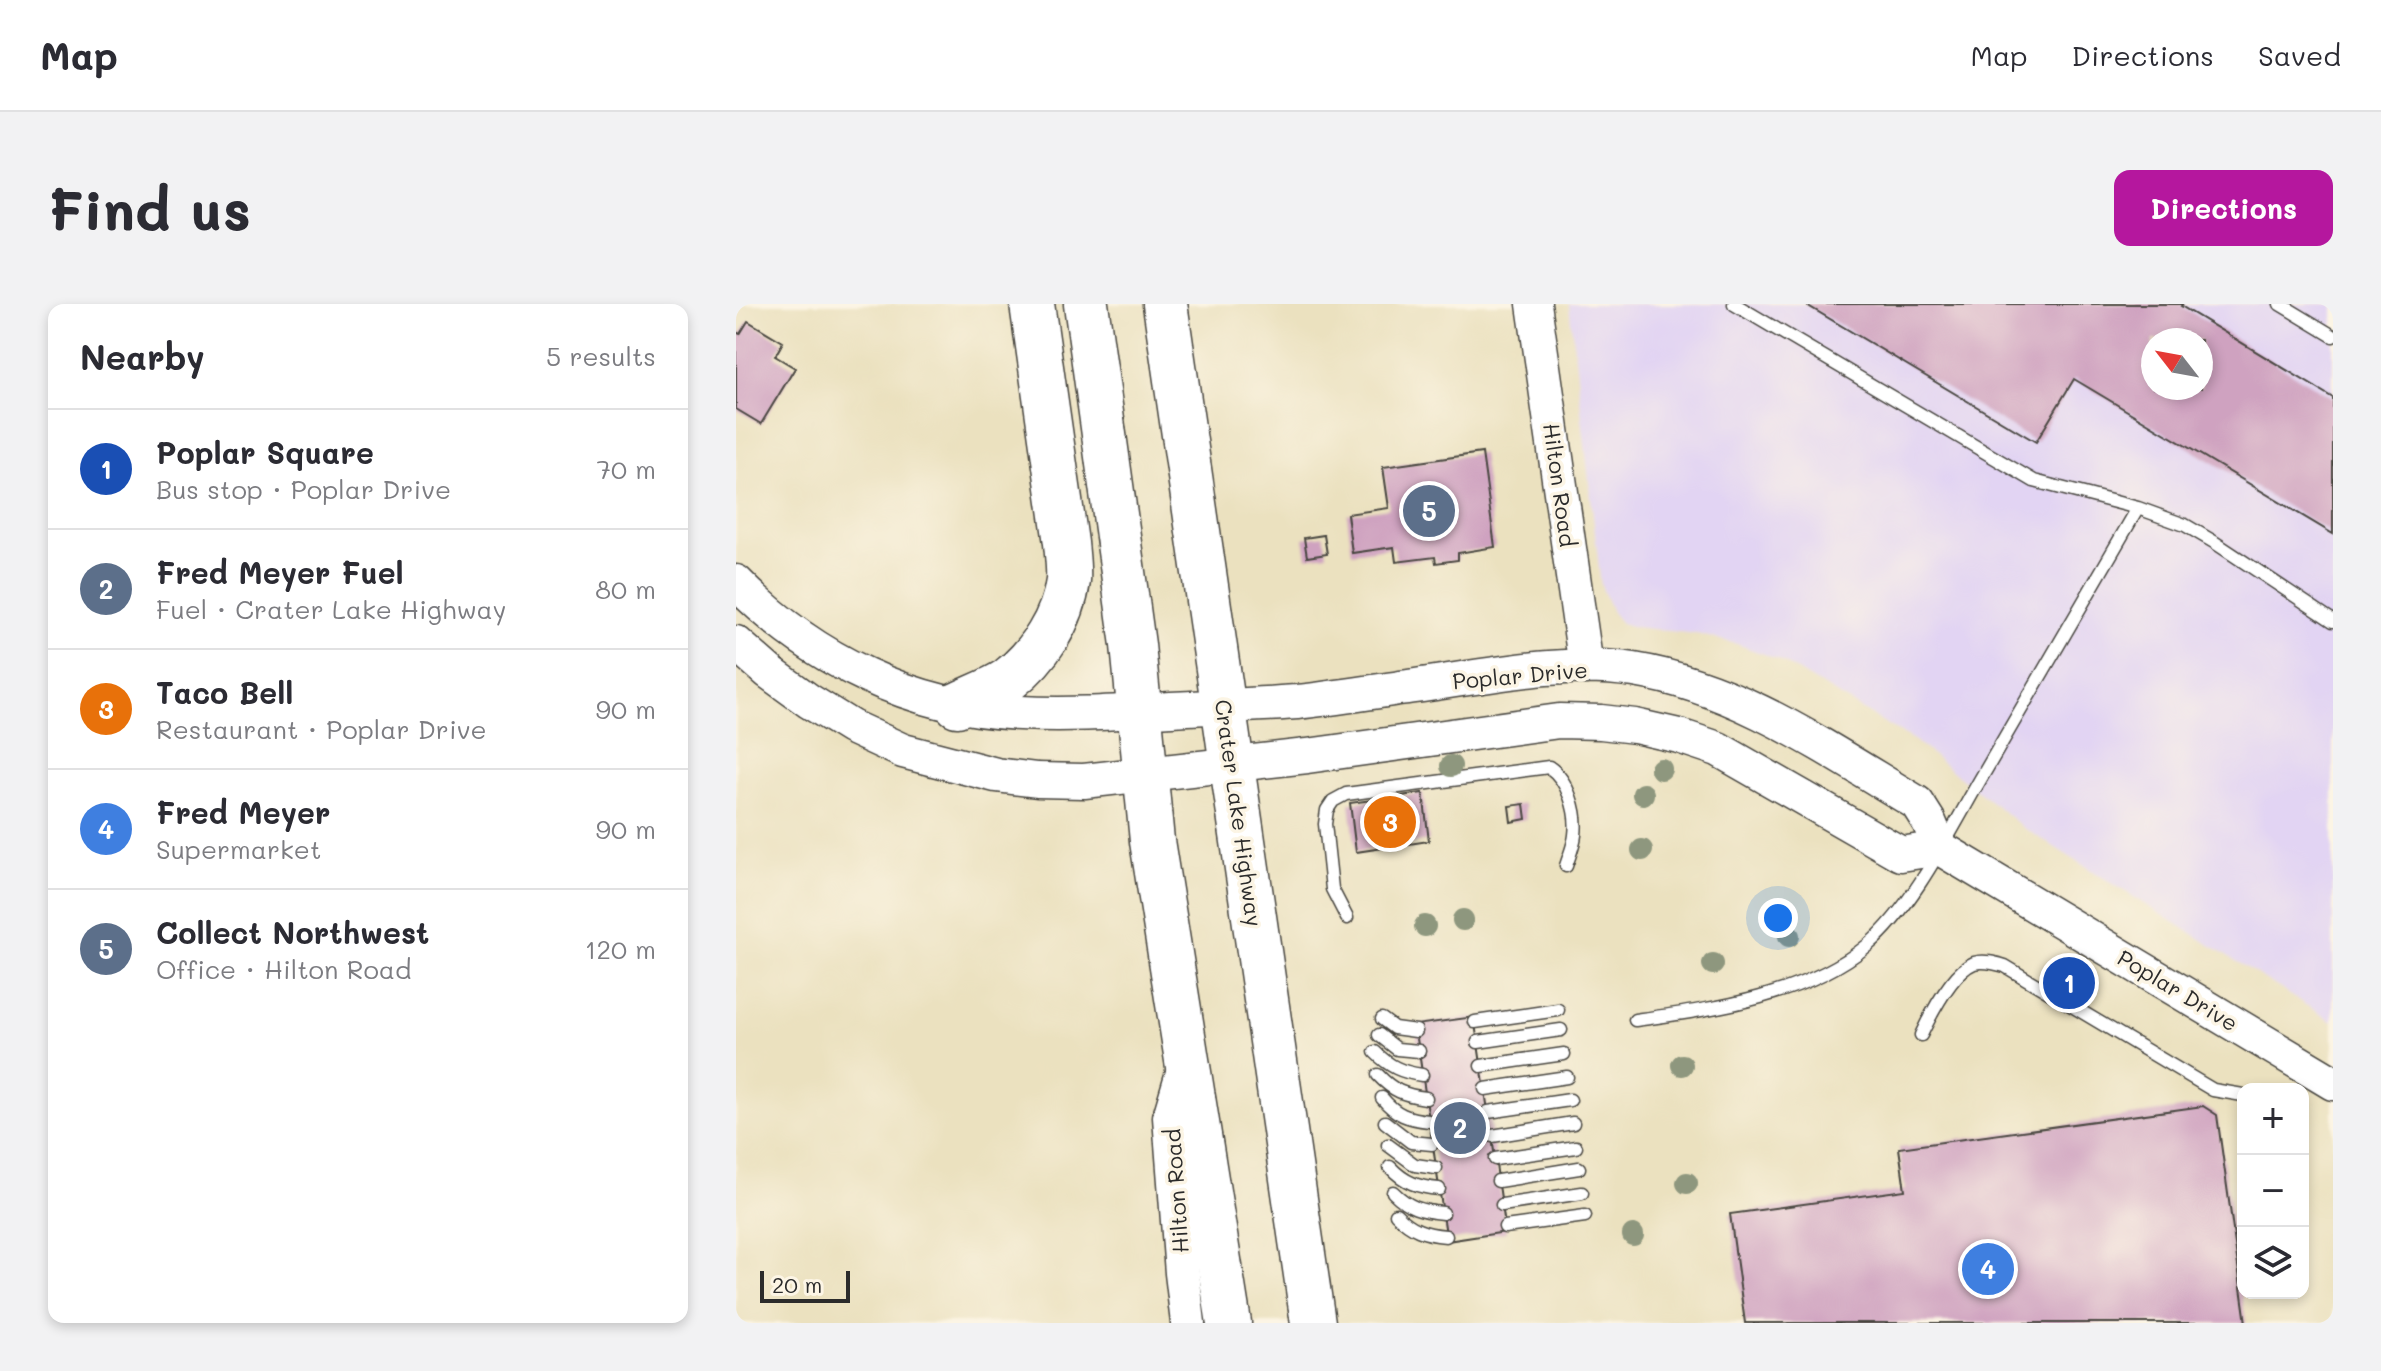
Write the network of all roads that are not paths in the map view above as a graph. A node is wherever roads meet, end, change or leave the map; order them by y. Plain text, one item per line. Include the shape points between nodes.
1 (1032, 304) edge
2 (1086, 304) edge
3 (1165, 304) edge
4 (1534, 304) edge
5 (1734, 304) edge
6 (2280, 304) edge
7 (2333, 336) edge
8 (2138, 508) junction
9 (736, 582) edge
10 (2333, 621) edge
11 (736, 643) edge
12 (1586, 667) junction
13 (957, 705) junction
14 (1224, 706) junction
15 (1139, 711) junction
16 (1232, 765) junction
17 (1145, 774) junction
18 (1940, 848) junction
19 (1566, 866) dead end
20 (1347, 918) dead end
21 (1558, 1010) dead end
22 (1382, 1019) dead end
23 (1635, 1020) dead end
24 (1475, 1022) dead end
25 (1561, 1030) dead end
26 (1416, 1031) dead end
27 (1379, 1035) dead end
28 (1921, 1035) dead end
29 (1478, 1042) dead end
30 (1419, 1051) dead end
31 (1375, 1052) dead end
32 (1564, 1054) dead end
33 (1186, 1062) junction
34 (1481, 1066) dead end
35 (1378, 1075) dead end
36 (1422, 1075) dead end
37 (1567, 1077) dead end
38 (2333, 1083) edge
39 (1485, 1089) dead end
40 (2237, 1094) edge
41 (1382, 1098) dead end
42 (1426, 1098) dead end
43 (1570, 1100) dead end
44 (1488, 1112) dead end
45 (1429, 1121) dead end
46 (1385, 1122) dead end
47 (1573, 1123) dead end
48 (1492, 1136) dead end
49 (1432, 1144) dead end
50 (1388, 1145) dead end
51 (1576, 1147) dead end
52 (1495, 1159) dead end
53 (1390, 1167) dead end
54 (1436, 1168) dead end
55 (1579, 1168) dead end
56 (1498, 1181) dead end
57 (1439, 1189) dead end
58 (1393, 1192) dead end
59 (1582, 1193) dead end
60 (1502, 1205) dead end
61 (1443, 1213) dead end
62 (1396, 1214) dead end
63 (1585, 1216) dead end
64 (1505, 1227) dead end
65 (1446, 1236) dead end
66 (1188, 1323) edge
67 (1229, 1323) edge
68 (1313, 1323) edge

1 - 13 highway via 1068,579 1060,613 1029,660 1006,681
2 - 15 highway
3 - 14 highway, Crater Lake Highway
4 - 12 main road, Hilton Road
5 - 8 lane via 2034,481
6 - 7 lane
8 - 10 lane via 2185,525
8 - 18 lane
9 - 13 main road, Poplar Drive via 778,620 845,665 888,687
11 - 17 main road via 809,701 903,751 948,765 1037,780
12 - 14 main road, Poplar Drive
12 - 18 main road, Poplar Drive via 1634,670 1688,683 1783,723 1917,803
13 - 15 main road, Poplar Drive via 1077,715
14 - 15 main road, Poplar Drive
14 - 16 highway, Crater Lake Highway
15 - 17 highway
16 - 17 main road
16 - 18 main road via 1559,721 1635,726 1718,749 1901,854
16 - 68 highway, Crater Lake Highway
17 - 33 highway
18 - 23 lane via 1896,916 1868,945 1825,973 1742,1002
18 - 38 main road, Poplar Drive
19 - 20 lane via 1575,835 1573,808 1564,783 1549,767 1346,794 1333,801 1325,824 1332,889
21 - 24 lane
22 - 26 lane via 1394,1028
25 - 29 lane
27 - 30 lane via 1397,1049
28 - 40 lane via 1935,1006 1965,968 1990,962 2213,1090
31 - 36 lane via 1401,1072
32 - 34 lane
33 - 66 main road, Hilton Road via 1170,1117
33 - 67 highway
35 - 42 lane via 1404,1095
37 - 39 lane
41 - 45 lane via 1408,1119
43 - 44 lane
46 - 49 lane via 1411,1142
47 - 48 lane
50 - 54 lane via 1415,1165
51 - 52 lane
53 - 57 lane via 1418,1187
55 - 56 lane
58 - 61 lane via 1419,1211
59 - 60 lane
62 - 65 lane via 1408,1227
63 - 64 lane

